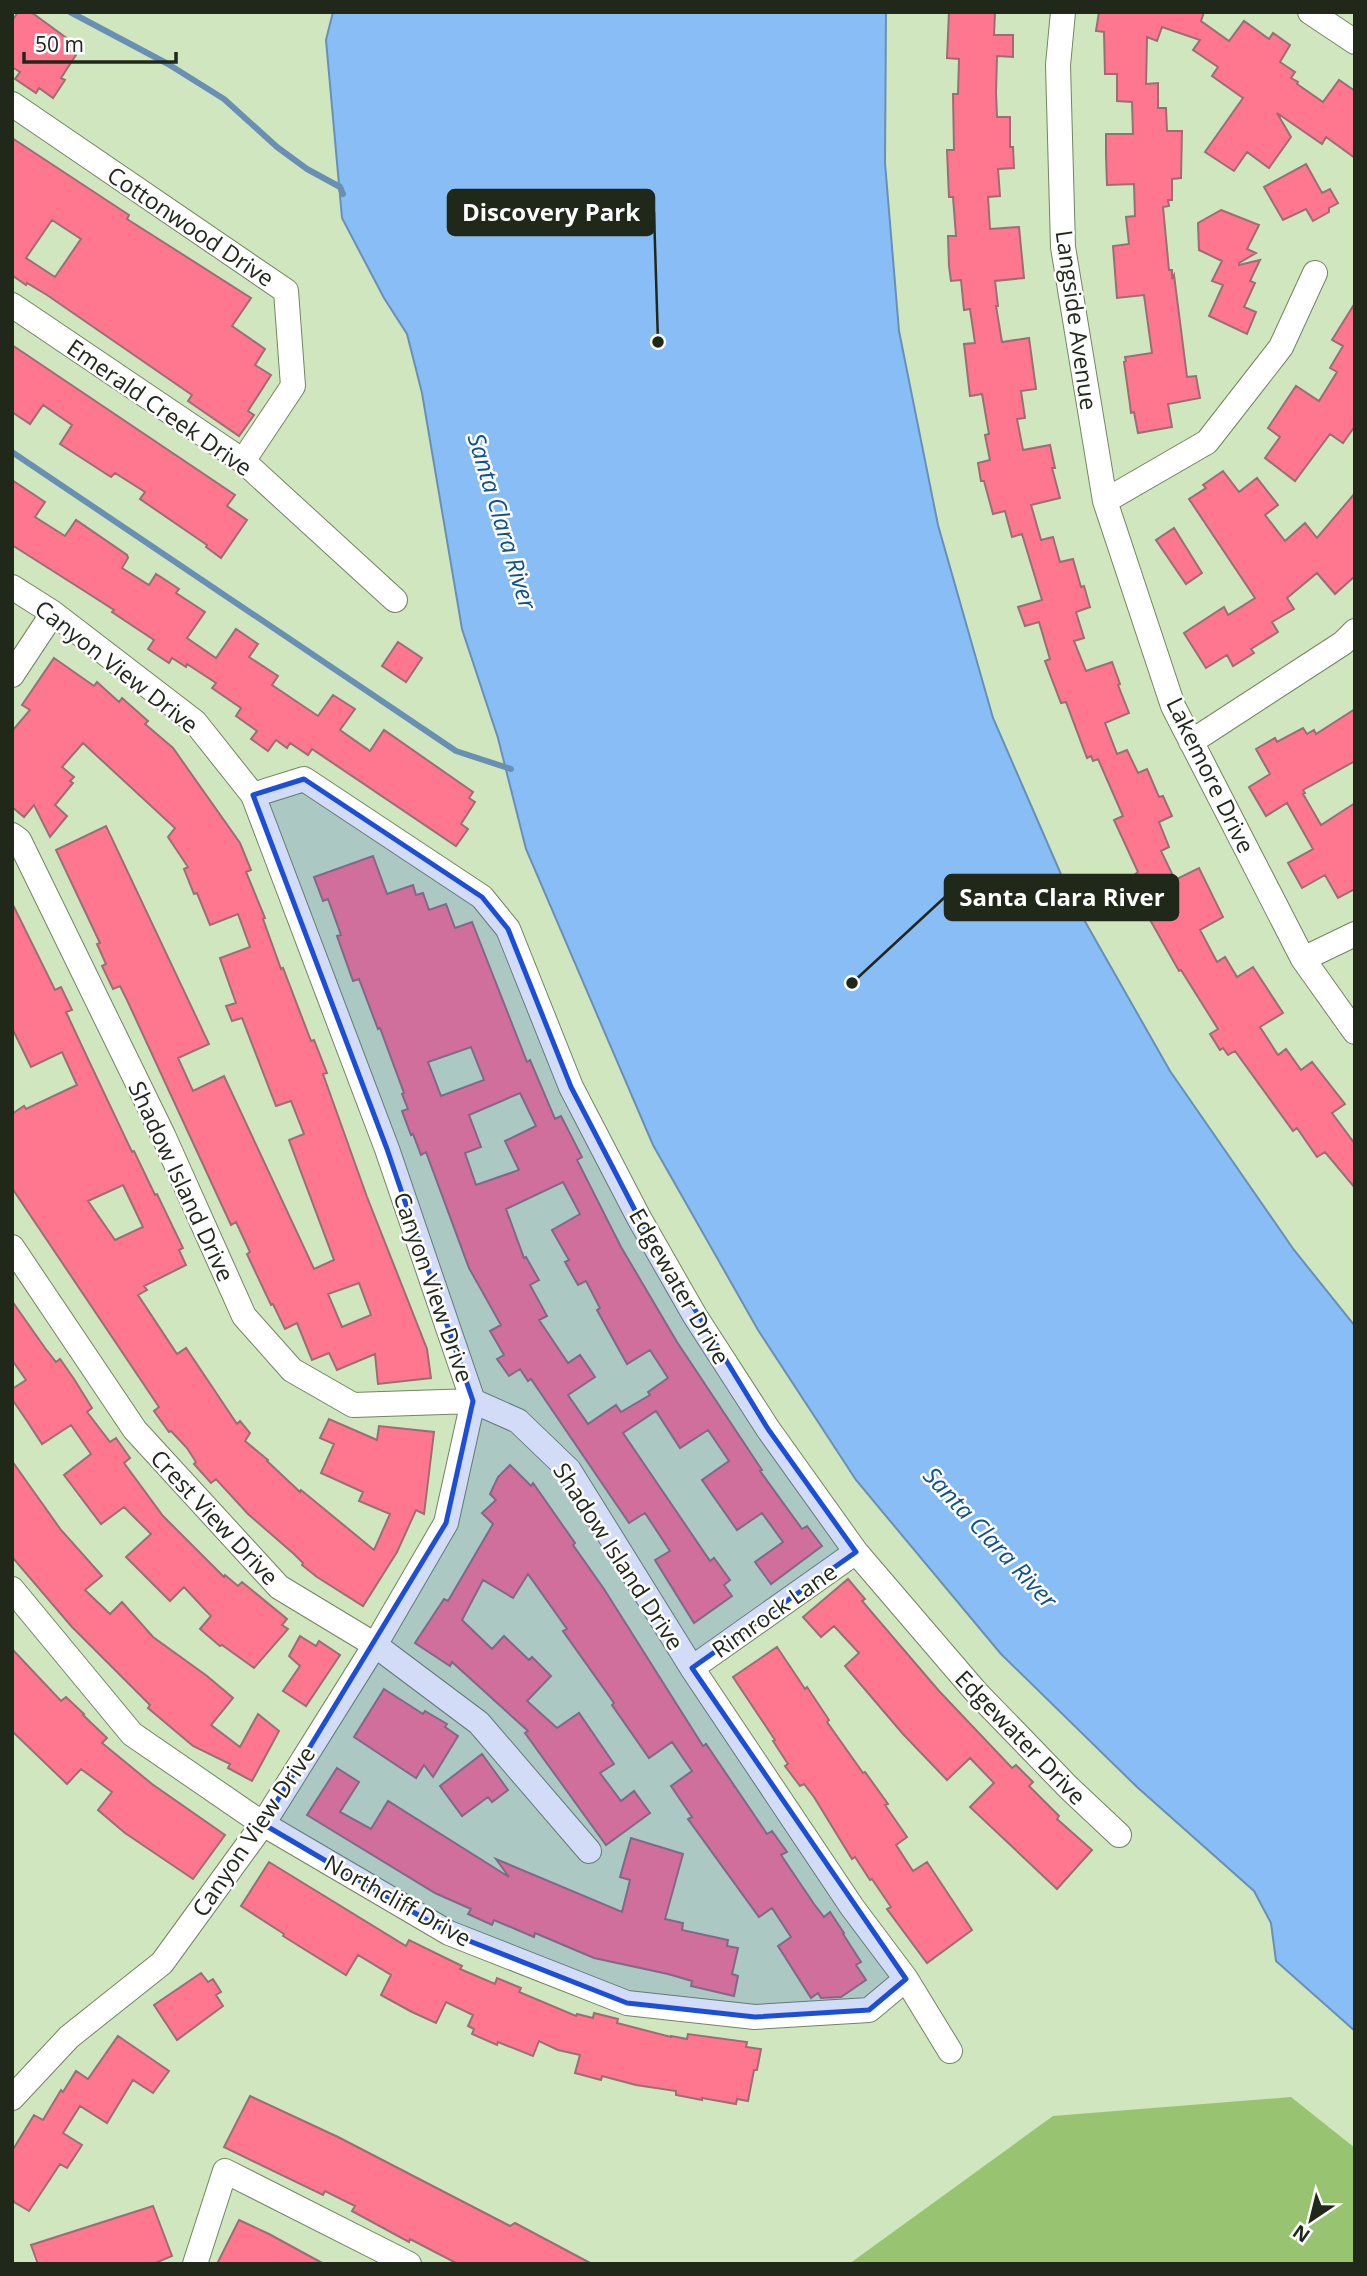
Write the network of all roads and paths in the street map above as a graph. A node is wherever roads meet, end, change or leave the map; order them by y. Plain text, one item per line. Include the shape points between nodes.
1 (1063, 12) edge
2 (1310, 12) edge
3 (1355, 42) edge
4 (12, 104) edge
5 (1315, 273) dead end
6 (12, 306) edge
7 (243, 461) junction
8 (1105, 501) junction
9 (12, 587) edge
10 (395, 600) dead end
11 (52, 613) junction
12 (1355, 631) edge
13 (12, 675) edge
14 (1191, 742) junction
15 (253, 795) junction
16 (12, 835) edge
17 (1355, 934) edge
18 (1303, 959) junction
19 (1355, 1032) edge
20 (12, 1247) edge
21 (473, 1401) junction
22 (856, 1552) junction
23 (12, 1589) edge
24 (375, 1645) junction
25 (692, 1668) junction
26 (263, 1824) junction
27 (1119, 1835) dead end
28 (589, 1851) dead end
29 (906, 1979) junction
30 (950, 2051) dead end
31 (12, 2098) edge
32 (195, 2264) edge
33 (409, 2264) edge

1 - 8 street, Langside Avenue via 1058,65 1063,247
2 - 3 street
4 - 7 street, Cottonwood Drive via 286,291 293,386
5 - 8 street via 1281,347 1207,442
6 - 7 street, Emerald Creek Drive
7 - 10 street, Emerald Creek Drive
8 - 14 street, Lakemore Drive via 1174,706
9 - 11 street, Canyon View Drive
11 - 13 street
11 - 15 street, Canyon View Drive via 195,722
12 - 14 street
14 - 18 street, Lakemore Drive
15 - 21 street, Canyon View Drive via 387,1149
15 - 22 street, Edgewater Drive via 304,779 482,897 508,929 571,1087 639,1218 768,1429
16 - 21 street, Shadow Island Drive via 19,840 151,1110 244,1316 292,1370 353,1405
17 - 18 street
18 - 19 street, Lakemore Drive
20 - 24 street, Crest View Drive via 135,1430 279,1587
21 - 24 street, Canyon View Drive via 446,1523
21 - 25 street, Shadow Island Drive via 518,1421 569,1470
22 - 25 street, Rimrock Lane
22 - 27 street, Edgewater Drive via 976,1692
23 - 26 street, Northcliff Drive via 132,1734
24 - 26 street, Canyon View Drive
24 - 28 street, Crest View Drive via 479,1723
25 - 29 street, Shadow Island Drive via 852,1907
26 - 29 street, Northcliff Drive via 449,1933 627,2003 755,2017 869,2010
26 - 31 street, Canyon View Drive via 162,1962 69,2037
29 - 30 street, Shadow Island Drive
32 - 33 street via 225,2171

